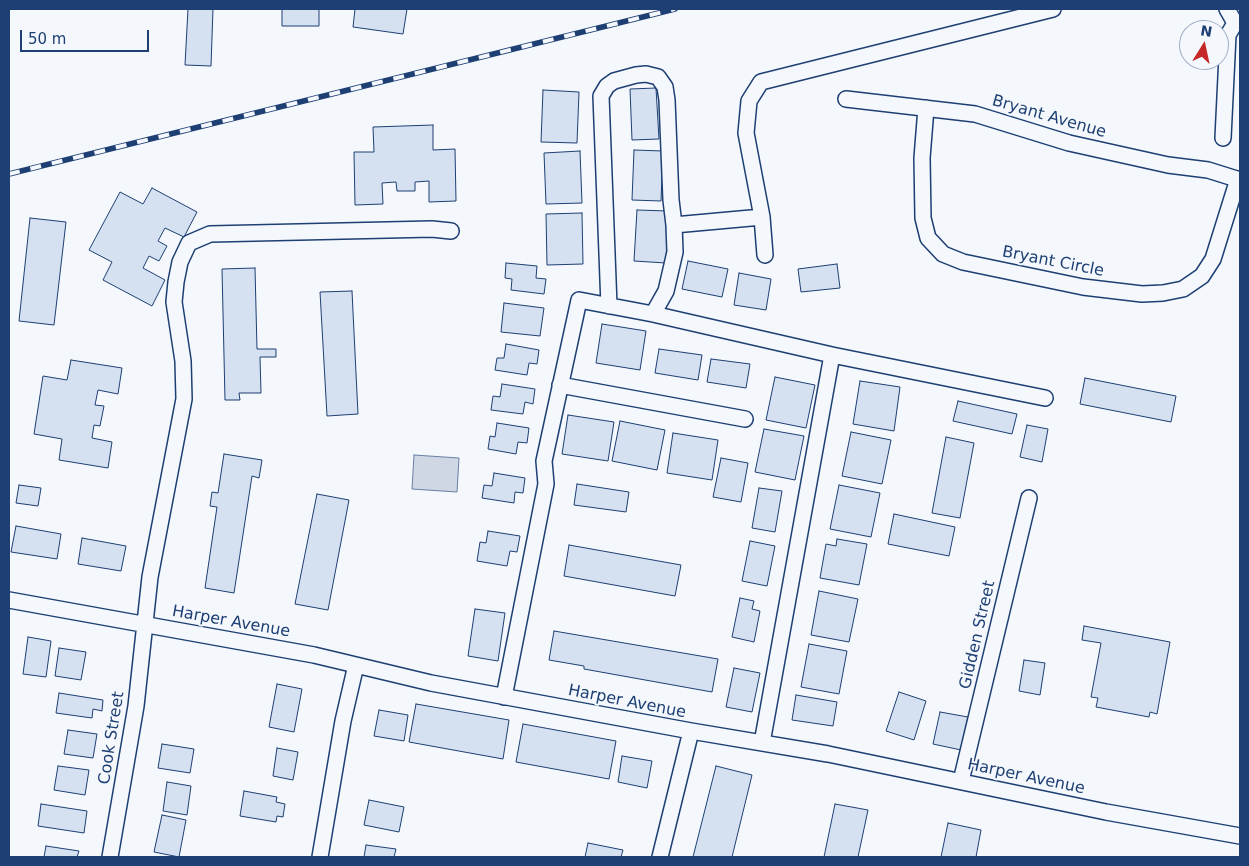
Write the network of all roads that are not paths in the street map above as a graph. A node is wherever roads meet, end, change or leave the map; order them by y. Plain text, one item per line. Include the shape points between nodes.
1 (1053, 9) edge
2 (1227, 9) edge
3 (1238, 23) edge
4 (846, 99) dead end
5 (926, 108) junction
6 (1223, 138) dead end
7 (1239, 179) edge
8 (762, 217) junction
9 (674, 225) junction
10 (451, 231) dead end
11 (765, 256) dead end
12 (609, 306) junction
13 (653, 314) junction
14 (832, 355) junction
15 (560, 385) junction
16 (1045, 398) dead end
17 (744, 419) dead end
18 (1029, 498) dead end
19 (9, 600) edge
20 (144, 623) junction
21 (356, 665) junction
22 (504, 697) junction
23 (691, 732) junction
24 (762, 743) junction
25 (961, 781) junction
26 (1240, 836) edge
27 (110, 857) edge
28 (320, 857) edge
29 (660, 857) edge

1 - 8 street via 761,82 749,101 746,133
2 - 3 street
3 - 6 street via 1228,35
4 - 5 street, Bryant Avenue
5 - 7 street, Bryant Avenue via 975,114 1069,143
5 - 7 street, Bryant Circle via 922,158 926,232 943,254 963,262 1083,287 1142,294 1183,289 1202,276 1213,259
8 - 9 street
8 - 11 street
9 - 12 street via 665,87 658,77 646,74 614,81 601,96
9 - 13 street via 675,252 666,291
10 - 20 street, Cook Street via 210,234 189,243 180,262 174,302 183,362 184,400
12 - 13 street
12 - 15 street via 579,300
13 - 14 street
14 - 16 street
14 - 24 street
15 - 17 street
15 - 22 street via 544,461 546,484
18 - 25 street, Gidden Street
19 - 20 street, Harper Avenue
20 - 21 street, Harper Avenue
20 - 27 street, Cook Street via 136,706
21 - 22 street, Harper Avenue
21 - 28 street
22 - 23 street, Harper Avenue
23 - 24 street, Harper Avenue
23 - 29 street
24 - 25 street, Harper Avenue
25 - 26 street, Harper Avenue

